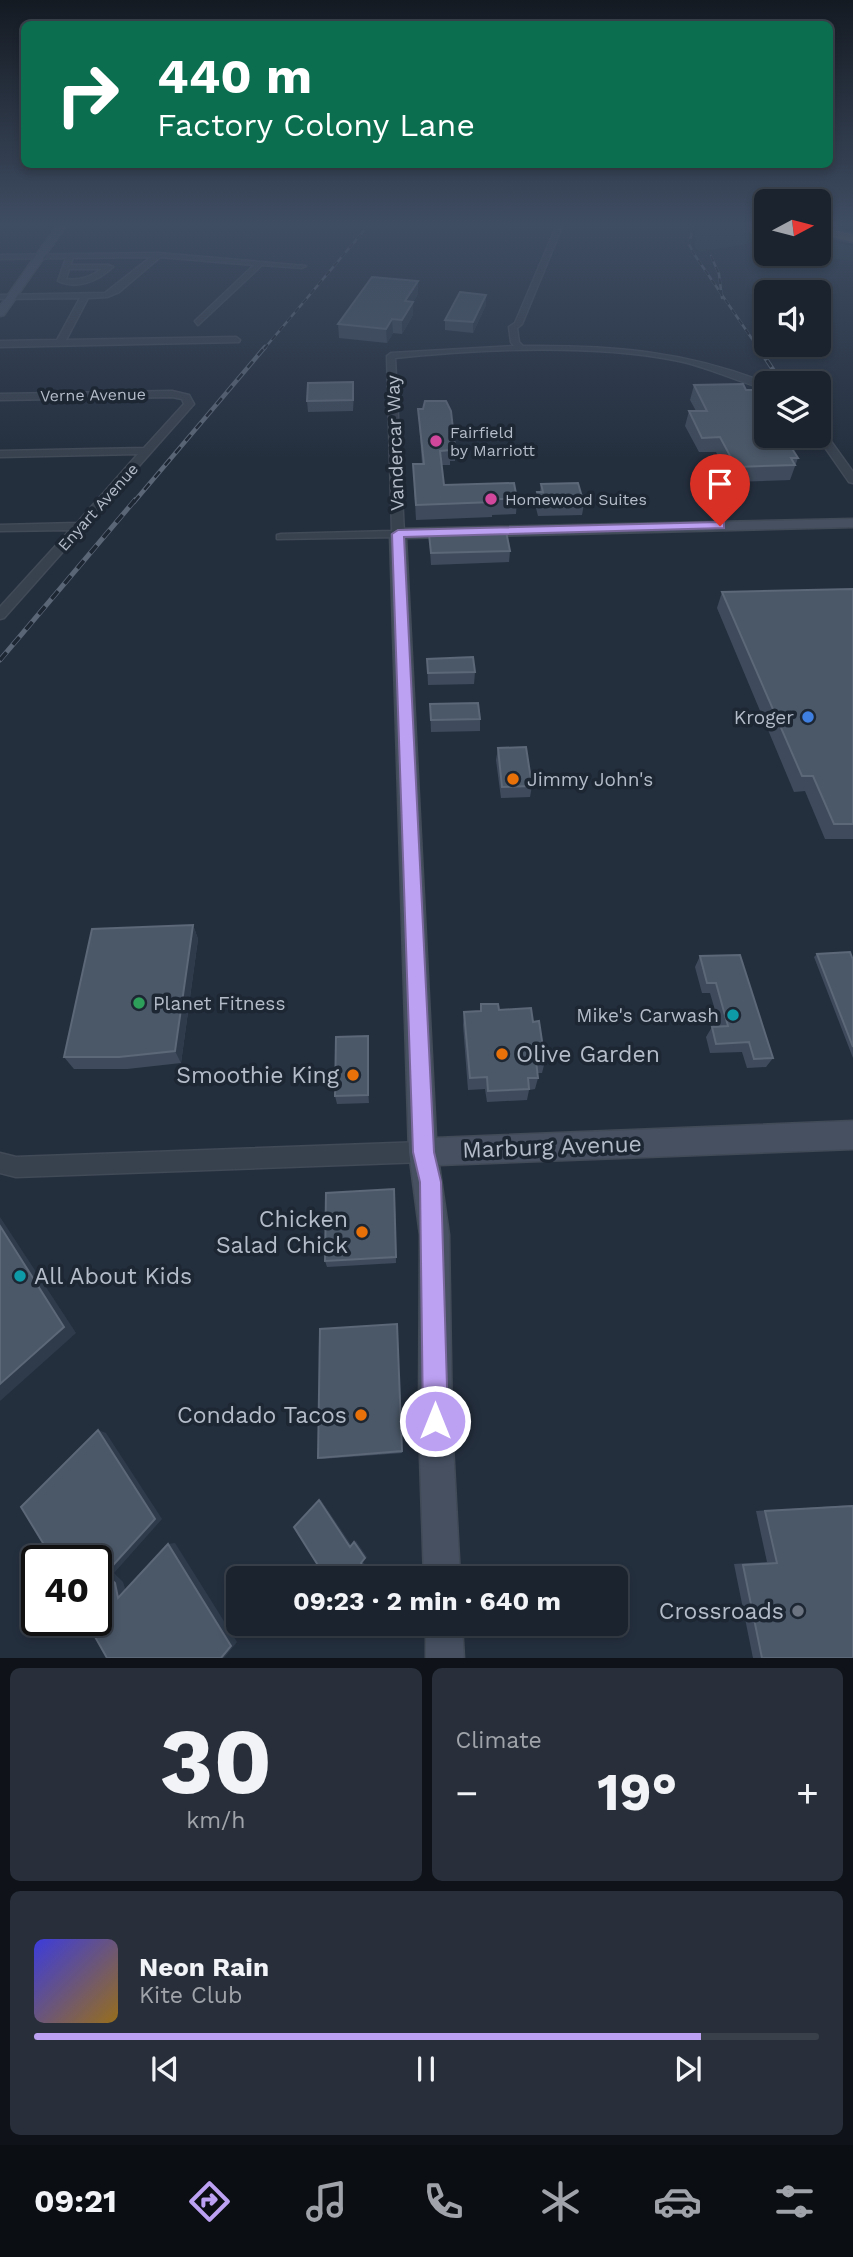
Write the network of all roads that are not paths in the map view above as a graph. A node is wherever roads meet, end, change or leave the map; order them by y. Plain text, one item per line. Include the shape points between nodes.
1 (81, 304) edge
2 (217, 304) edge
3 (526, 304) edge
4 (198, 323) dead end
5 (236, 340) dead end
6 (60, 343) junction
7 (0, 344) edge
8 (521, 349) junction
9 (754, 382) edge
10 (0, 397) edge
11 (186, 397) joint
12 (831, 448) edge
13 (148, 451) junction
14 (0, 454) edge
15 (853, 480) edge
16 (853, 523) edge
17 (80, 526) junction
18 (0, 528) edge
19 (398, 534) junction
20 (281, 537) dead end
21 (0, 615) edge
22 (853, 1135) edge
23 (423, 1152) junction
24 (0, 1163) edge
25 (441, 1566) edge
26 (444, 1636) edge
27 (445, 1658) edge

1 - 6 street
2 - 4 street
3 - 8 street via 513,327
5 - 6 street
6 - 7 street
8 - 9 street via 591,347 644,352
8 - 19 street, Vandercar Way via 391,356
10 - 11 street, Verne Avenue
11 - 13 street, Enyart Avenue via 189,404
12 - 15 street
13 - 14 street
13 - 17 street, Enyart Avenue
16 - 19 street
17 - 18 street
17 - 21 street, Enyart Avenue
19 - 20 street
19 - 23 street, Vandercar Way
22 - 23 street, Marburg Avenue
23 - 24 street, Marburg Avenue via 55,1166
23 - 25 street, Vandercar Way via 430,1182
26 - 27 street

